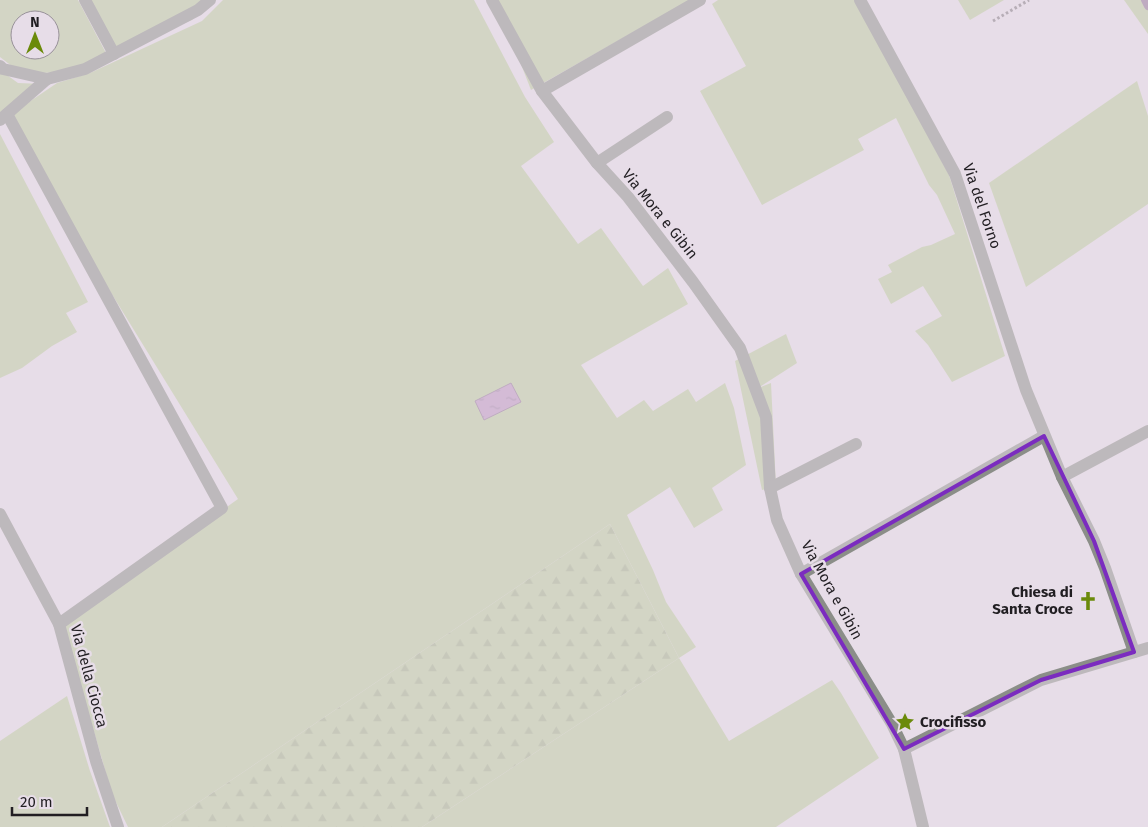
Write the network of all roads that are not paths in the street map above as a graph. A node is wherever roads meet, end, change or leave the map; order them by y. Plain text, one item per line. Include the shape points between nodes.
1 (85, 0) edge
2 (210, 0) edge
3 (492, 0) edge
4 (700, 0) edge
5 (860, 0) edge
6 (114, 54) junction
7 (0, 66) edge
8 (47, 79) junction
9 (542, 91) junction
10 (4, 117) edge
11 (667, 117) dead end
12 (596, 163) junction
13 (1148, 431) edge
14 (1044, 436) junction
15 (856, 444) dead end
16 (1062, 477) junction
17 (770, 488) junction
18 (0, 514) edge
19 (801, 574) junction
20 (59, 624) junction
21 (1148, 648) edge
22 (1134, 652) junction
23 (904, 749) junction
24 (118, 827) edge
25 (923, 827) edge

1 - 6 street
2 - 6 street via 198,10
3 - 9 street, Via Mora e Gibin
4 - 9 street
5 - 14 street, Via del Forno via 955,174
6 - 8 street via 85,68
7 - 8 street
8 - 10 street
9 - 12 street, Via Mora e Gibin
10 - 20 street via 222,508
11 - 12 street
12 - 17 street, Via Mora e Gibin via 628,197 740,348 766,417
13 - 16 street
14 - 16 street, Via del Forno
14 - 19 street
15 - 17 street
16 - 22 street, Via del Forno via 1094,541
17 - 19 street, Via Mora e Gibin via 777,520
18 - 20 street, Via della Ciocca
19 - 23 street, Via Mora e Gibin
20 - 24 street, Via della Ciocca via 96,761
21 - 22 street
22 - 23 street via 1041,680
23 - 25 street, Via Mora e Gibin

